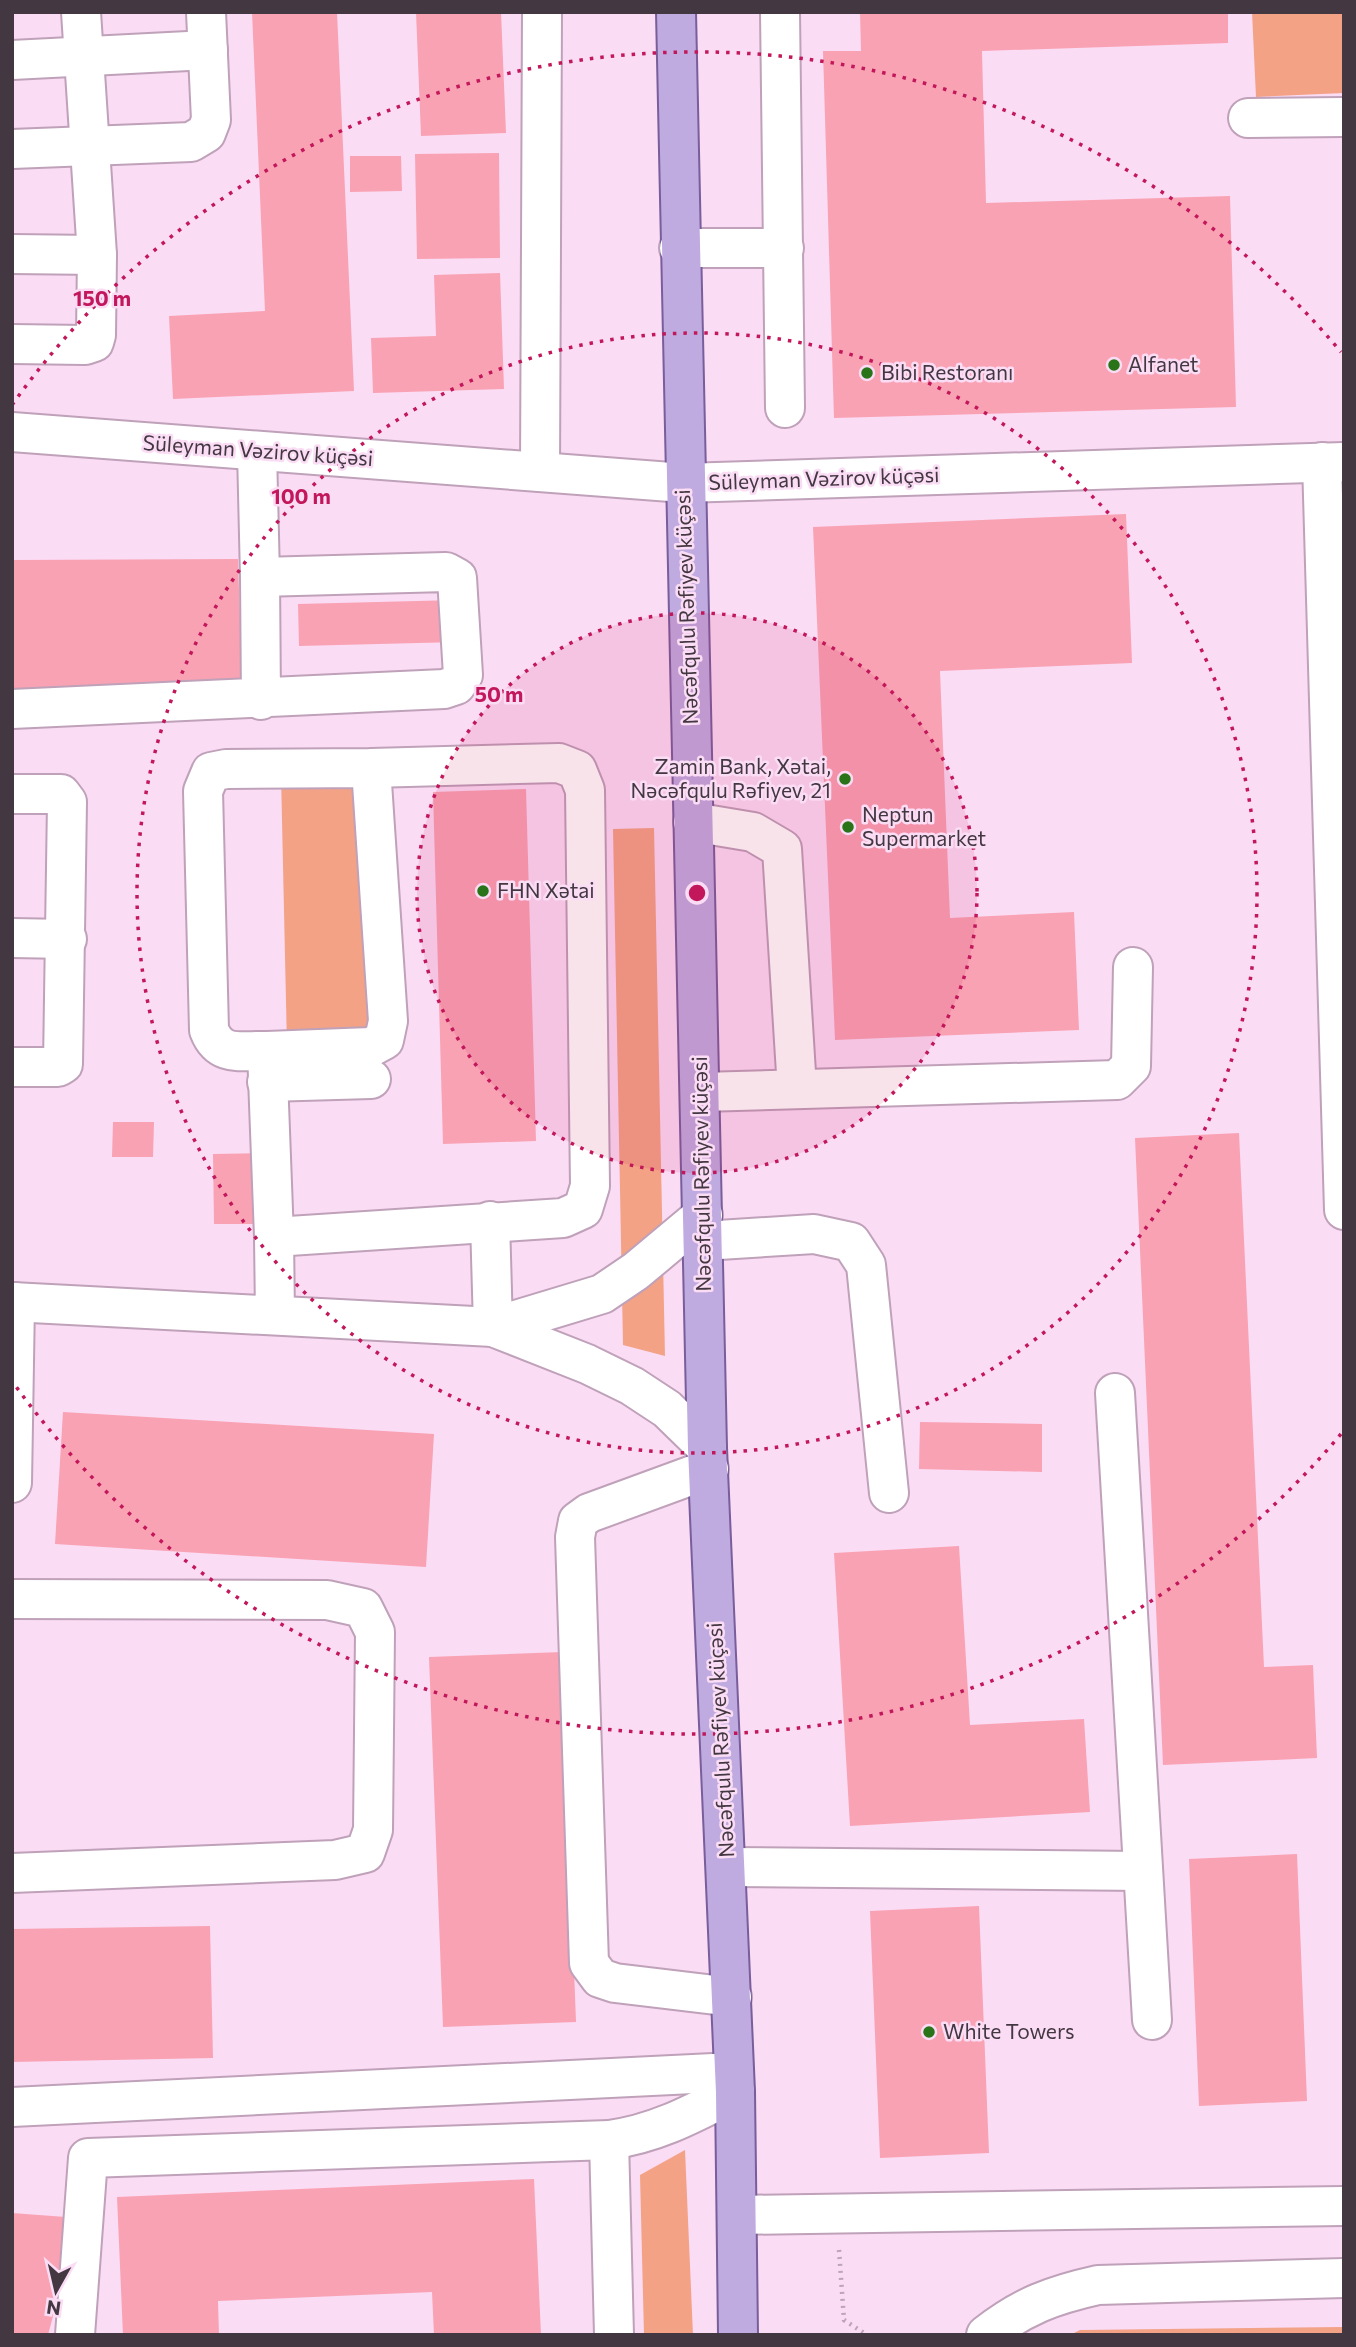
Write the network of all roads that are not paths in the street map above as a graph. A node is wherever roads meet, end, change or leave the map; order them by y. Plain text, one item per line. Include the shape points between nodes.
1 (81, 12) edge
2 (206, 12) edge
3 (542, 12) edge
4 (676, 12) edge
5 (780, 12) edge
6 (208, 50) junction
7 (83, 57) junction
8 (12, 60) edge
9 (1344, 117) edge
10 (1248, 118) dead end
11 (90, 146) junction
12 (12, 149) edge
13 (679, 248) junction
14 (784, 248) junction
15 (12, 254) edge
16 (97, 256) junction
17 (12, 344) edge
18 (785, 408) dead end
19 (12, 432) edge
20 (257, 451) junction
21 (1333, 462) edge
22 (540, 472) junction
23 (684, 483) junction
24 (1335, 534) edge
25 (260, 577) junction
26 (1336, 694) edge
27 (261, 699) junction
28 (12, 709) edge
29 (371, 768) junction
30 (12, 794) edge
31 (693, 822) junction
32 (12, 938) edge
33 (67, 939) junction
34 (1133, 967) dead end
35 (12, 1067) edge
36 (267, 1067) junction
37 (371, 1079) dead end
38 (797, 1089) junction
39 (701, 1092) junction
40 (1342, 1104) edge
41 (1344, 1210) edge
42 (490, 1220) junction
43 (703, 1228) junction
44 (274, 1237) junction
45 (14, 1302) edge
46 (275, 1315) junction
47 (493, 1326) junction
48 (1115, 1393) dead end
49 (708, 1459) junction
50 (12, 1483) edge
51 (889, 1493) dead end
52 (12, 1600) edge
53 (727, 1867) junction
54 (1142, 1871) junction
55 (12, 1873) edge
56 (732, 1997) junction
57 (1152, 2020) dead end
58 (735, 2082) junction
59 (88, 2104) junction
60 (12, 2107) edge
61 (609, 2140) junction
62 (88, 2158) junction
63 (1344, 2206) edge
64 (737, 2215) junction
65 (1344, 2278) edge
66 (75, 2335) edge
67 (614, 2335) edge
68 (738, 2335) edge
69 (986, 2335) edge

1 - 7 street
2 - 6 street
3 - 22 street
4 - 13 main road, Nəcəfqulu Rəfiyev küçəsi
5 - 14 street
6 - 7 street
6 - 11 street via 211,120 206,133 191,142
7 - 8 street
7 - 11 street
9 - 10 street
11 - 12 street
11 - 16 street
13 - 14 street
13 - 23 main road, Nəcəfqulu Rəfiyev küçəsi
14 - 18 street
15 - 16 street
16 - 17 street via 94,342
19 - 20 street, Süleyman Vəzirov küçəsi
20 - 22 street, Süleyman Vəzirov küçəsi
20 - 25 street
21 - 23 street, Süleyman Vəzirov küçəsi
21 - 24 street
22 - 23 street, Süleyman Vəzirov küçəsi
23 - 31 main road, Nəcəfqulu Rəfiyev küçəsi
24 - 26 street
25 - 27 street
25 - 27 street via 446,572 457,578 460,588 463,675 456,685 444,690
26 - 40 street
27 - 28 street
29 - 36 street via 387,1021 384,1040 370,1047
29 - 36 street via 226,769 211,772 203,791 209,1030 223,1050
29 - 42 street via 559,763 577,770 585,790 590,1186 583,1209 563,1218
30 - 33 street via 49,792 61,794 67,802
31 - 38 street via 753,832 782,849
31 - 39 main road, Nəcəfqulu Rəfiyev küçəsi
32 - 33 street
33 - 35 street via 64,1064
34 - 38 street via 1131,1066 1117,1080
36 - 37 street
36 - 44 street
38 - 39 street
39 - 43 main road, Nəcəfqulu Rəfiyev küçəsi
40 - 41 street
42 - 44 street
42 - 47 street
43 - 47 street via 603,1294
43 - 49 main road, Nəcəfqulu Rəfiyev küçəsi
43 - 51 street via 814,1234 851,1242 866,1265
44 - 46 street
45 - 46 street
45 - 50 street
46 - 47 street
47 - 49 street via 632,1386 667,1409
48 - 54 street
49 - 53 main road, Nəcəfqulu Rəfiyev küçəsi
49 - 56 street via 578,1521 589,1963 600,1978 615,1983
52 - 55 street via 327,1600 363,1608 375,1632 375,1645 373,1830 365,1853 335,1860
53 - 54 street
53 - 56 main road, Nəcəfqulu Rəfiyev küçəsi
54 - 57 street
56 - 58 main road, Nəcəfqulu Rəfiyev küçəsi
58 - 59 street
58 - 61 street via 672,2124
58 - 64 main road, Nəcəfqulu Rəfiyev küçəsi
59 - 60 street
59 - 62 street
61 - 62 street
61 - 67 street
62 - 66 street
63 - 64 street
64 - 68 main road, Nəcəfqulu Rəfiyev küçəsi
65 - 69 street via 1098,2285 1059,2293 1014,2312

